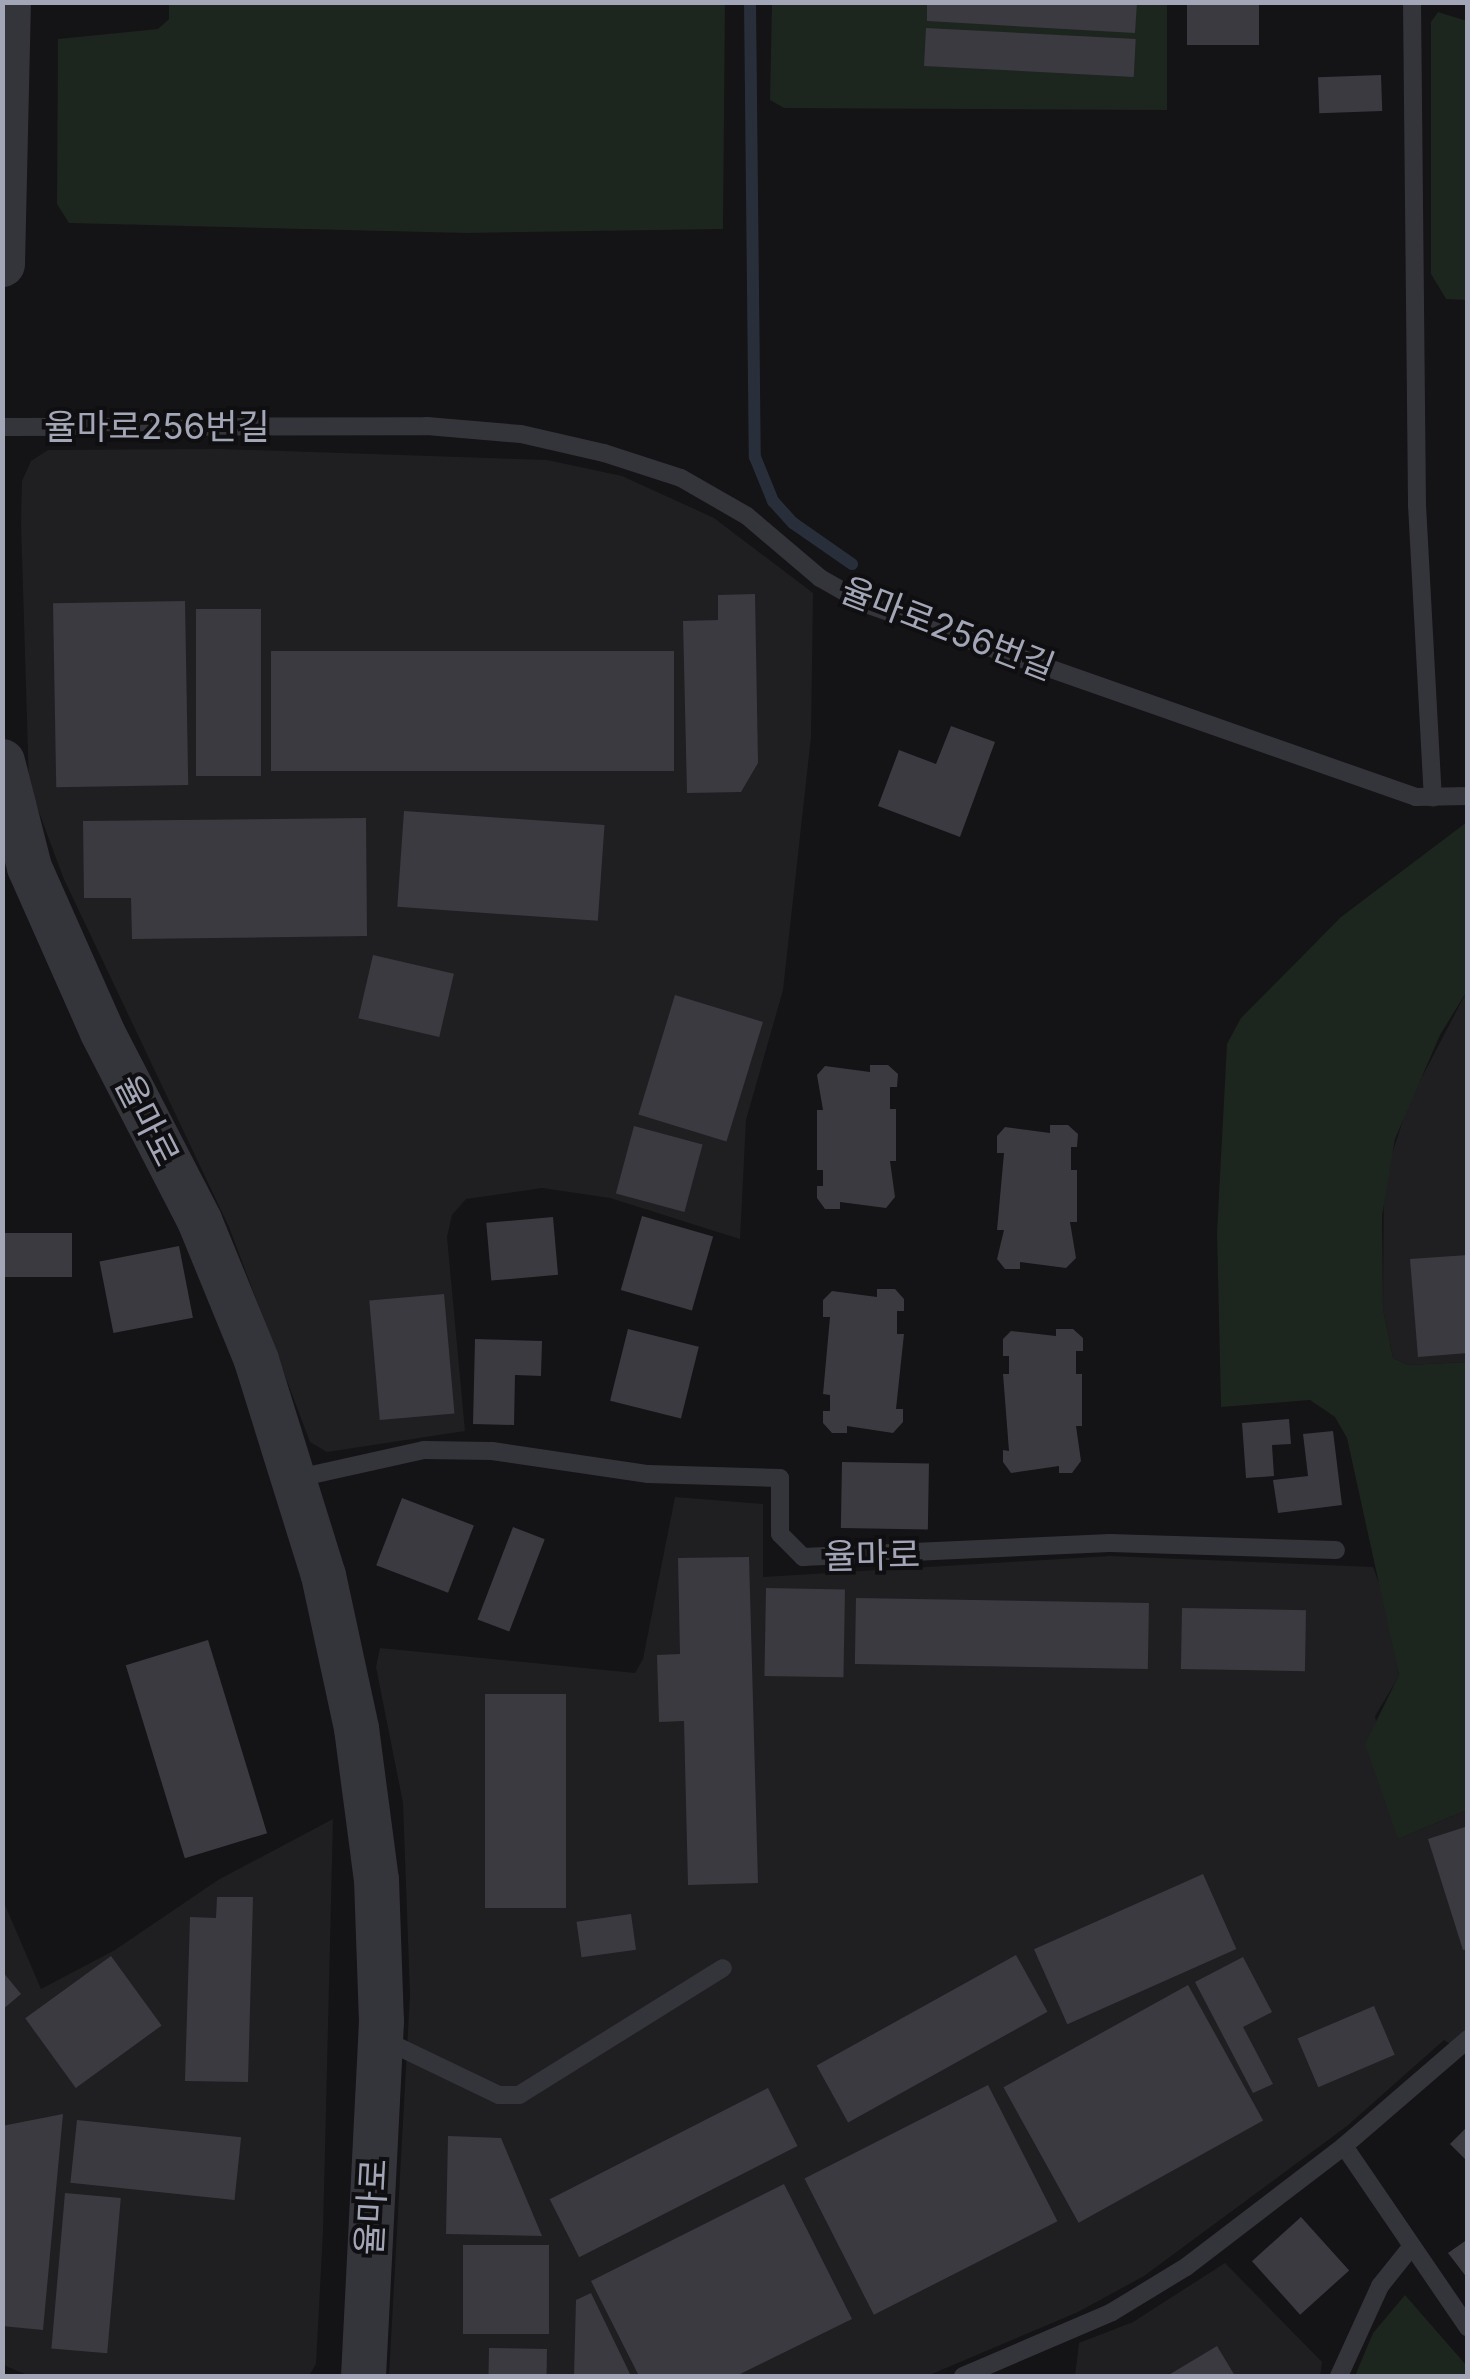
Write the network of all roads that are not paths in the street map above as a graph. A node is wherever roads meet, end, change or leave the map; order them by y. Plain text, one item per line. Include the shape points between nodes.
1 (8, 2) edge
2 (1412, 2) edge
3 (2, 264) edge
4 (2, 426) edge
5 (2, 761) edge
6 (1468, 796) edge
7 (1433, 798) junction
8 (298, 1478) junction
9 (1336, 1550) dead end
10 (724, 1968) dead end
11 (380, 2038) junction
12 (1468, 2039) edge
13 (1344, 2146) junction
14 (1412, 2246) junction
15 (1468, 2328) edge
16 (363, 2376) edge
17 (963, 2376) edge
18 (1339, 2376) edge

1 - 3 street
2 - 7 lane via 1416,505
4 - 7 lane, 율마로256번길 via 426,426 521,434 604,453 681,478 748,516 820,578 866,604
5 - 8 street, 율마로 via 29,868 102,1032 200,1220
6 - 7 lane, 율마로256번길
8 - 9 lane, 율마로 via 424,1450 492,1451 648,1474 780,1478 780,1534 803,1557 1110,1543
8 - 11 street, 율마로 via 356,1728 376,1878
10 - 11 lane via 519,2096 498,2096
11 - 16 street, 율마로
12 - 13 lane
13 - 14 lane
13 - 17 lane via 1186,2267 1112,2312
14 - 15 lane
14 - 18 lane via 1380,2286

